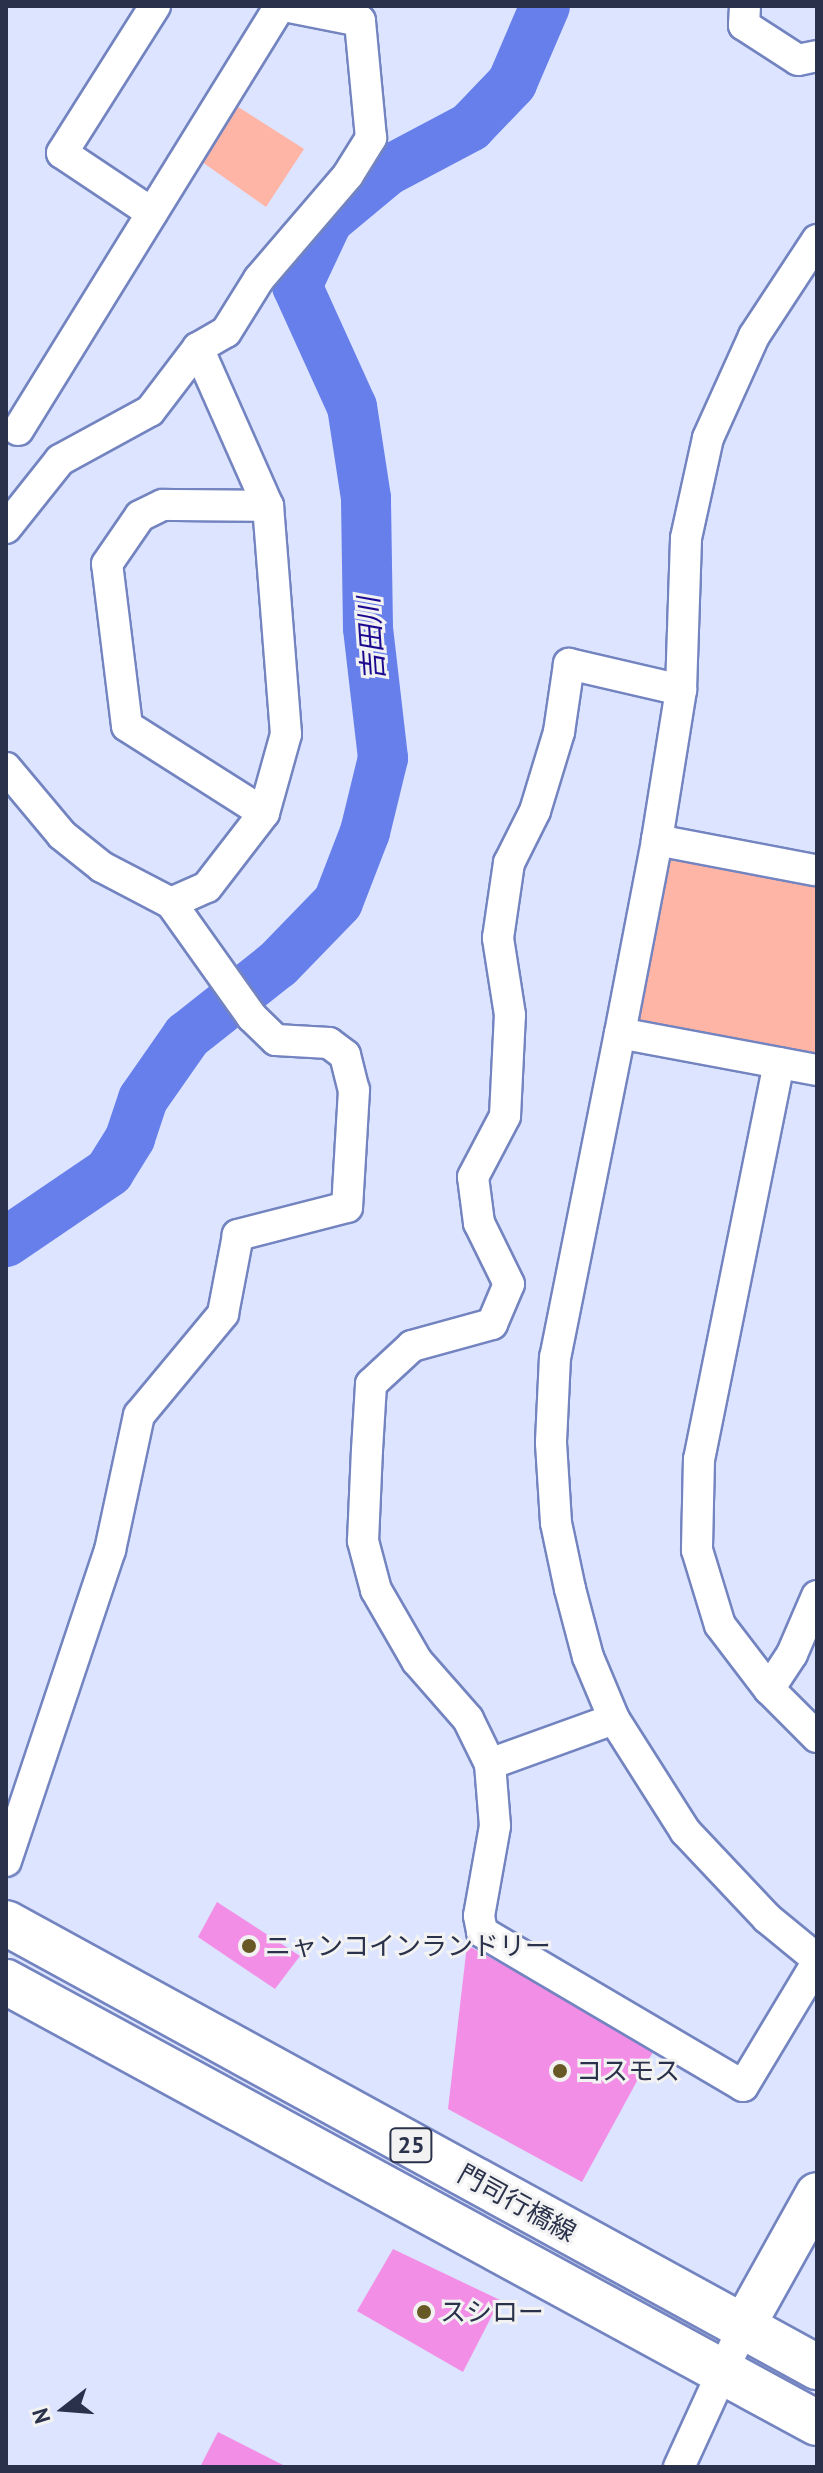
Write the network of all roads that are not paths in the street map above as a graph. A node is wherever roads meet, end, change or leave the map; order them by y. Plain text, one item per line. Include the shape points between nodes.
1 (155, 6) edge
2 (282, 6) edge
3 (745, 6) edge
4 (365, 14) edge
5 (817, 56) edge
6 (152, 213) junction
7 (817, 240) edge
8 (198, 348) junction
9 (12, 426) edge
10 (60, 460) junction
11 (268, 506) junction
12 (6, 528) edge
13 (681, 690) junction
14 (6, 768) edge
15 (264, 813) junction
16 (657, 840) junction
17 (816, 866) edge
18 (171, 903) junction
19 (620, 1033) junction
20 (779, 1063) junction
21 (817, 1070) edge
22 (817, 1596) edge
23 (769, 1689) junction
24 (614, 1719) junction
25 (817, 1737) edge
26 (490, 1764) junction
27 (6, 1861) edge
28 (6, 1923) edge
29 (817, 1961) edge
30 (6, 1982) edge
31 (817, 2194) edge
32 (743, 2327) junction
33 (722, 2367) junction
34 (817, 2367) edge
35 (817, 2423) edge
36 (679, 2467) edge

1 - 6 street via 62,153
2 - 4 street
2 - 6 street
3 - 5 street via 744,25 798,60
4 - 8 street via 371,138 348,175 259,279 226,332
6 - 9 street
7 - 13 street via 754,336 708,438 686,538
8 - 10 street via 150,411
8 - 11 street
9 - 10 street
10 - 12 street
11 - 15 street via 286,734
11 - 15 street via 163,505 140,516 107,564 127,726
13 - 16 street
13 - 26 street via 569,664 555,746 535,811 509,863 498,938 510,1015 505,1116 473,1177 479,1223 509,1284 492,1324 412,1346 371,1384 363,1541 376,1590 417,1661 468,1719
14 - 18 street via 62,835 102,867
15 - 18 street via 207,887
16 - 17 street
16 - 19 street
18 - 27 street via 252,1017 276,1040 329,1043 345,1055 354,1090 347,1207 238,1235 223,1314 139,1415 110,1550
19 - 20 street
19 - 24 street via 555,1357 551,1443 556,1523 570,1589 588,1657
20 - 21 street
20 - 23 street via 699,1459 697,1550 720,1625
22 - 23 street via 792,1654
23 - 25 street
24 - 26 street
24 - 29 street via 685,1831 767,1918
26 - 29 street via 495,1826 479,1916 482,1932 743,2086
28 - 32 main road, 門司行橋線 / 25
30 - 33 main road, 門司行橋線 / 25
31 - 32 street
32 - 33 street
32 - 34 main road, 門司行橋線 / 25
33 - 35 main road, 門司行橋線 / 25
33 - 36 street

